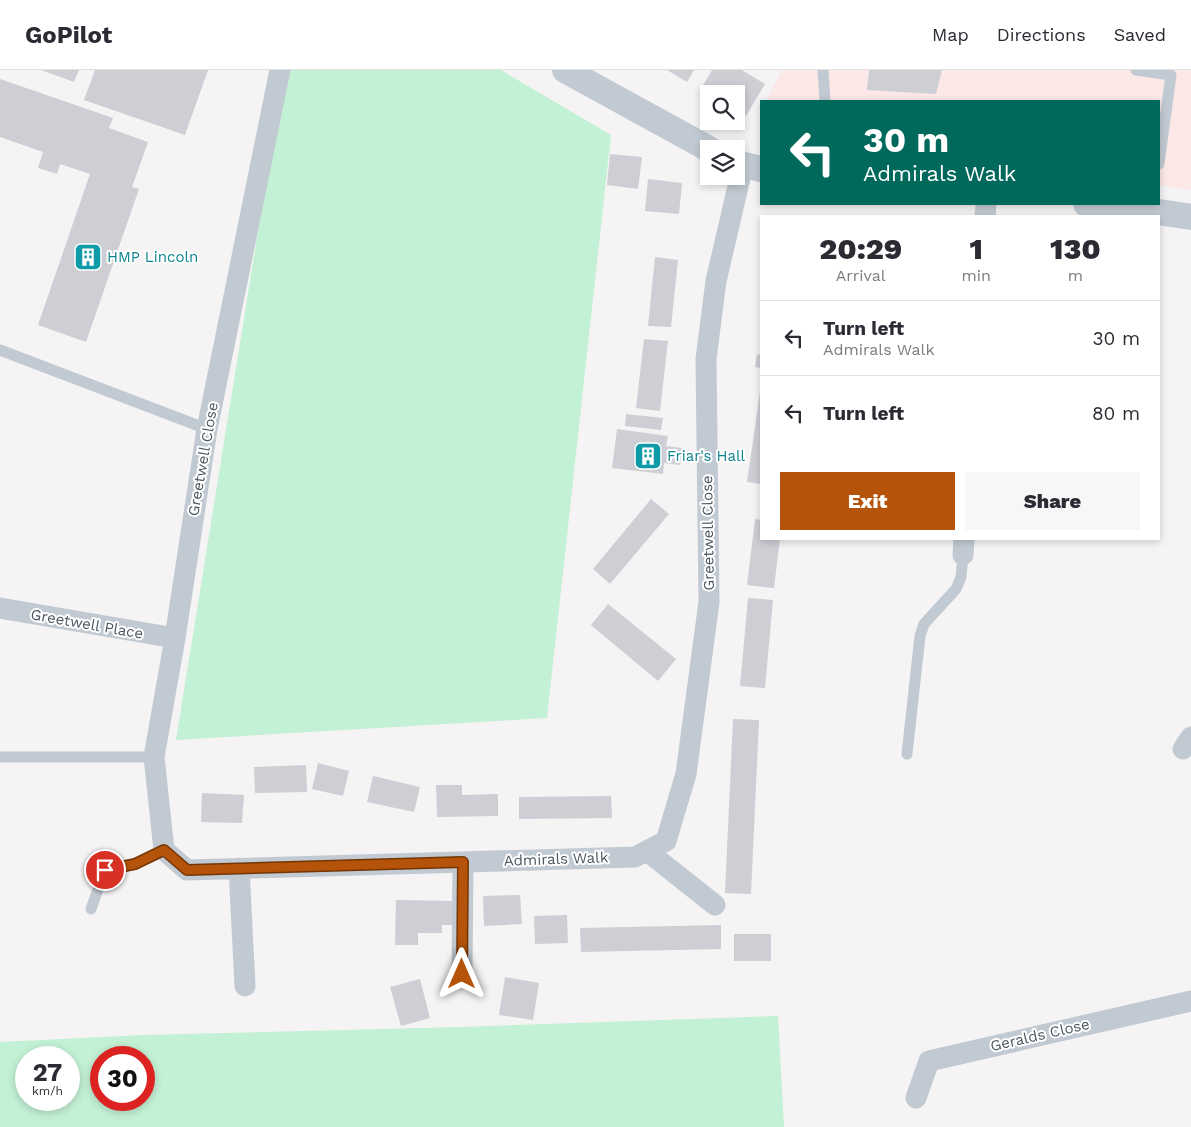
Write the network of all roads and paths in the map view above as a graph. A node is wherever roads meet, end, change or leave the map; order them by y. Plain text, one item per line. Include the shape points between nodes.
1 (280, 70) edge
2 (565, 70) edge
3 (823, 70) edge
4 (1136, 70) edge
5 (825, 100) edge
6 (700, 145) edge
7 (1160, 156) edge
8 (747, 165) edge
9 (1108, 205) edge
10 (1153, 207) edge
11 (1191, 217) edge
12 (0, 350) edge
13 (207, 429) junction
14 (964, 547) edge
15 (0, 608) edge
16 (175, 638) junction
17 (907, 754) dead end
18 (0, 757) edge
19 (154, 757) junction
20 (666, 840) joint
21 (164, 850) junction
22 (647, 851) junction
23 (463, 862) junction
24 (240, 868) junction
25 (715, 905) dead end
26 (92, 909) dead end
27 (462, 974) dead end
28 (245, 986) dead end
29 (1191, 1001) edge
30 (916, 1098) dead end

1 - 13 street, Greetwell Close
2 - 6 street
3 - 5 lane
4 - 7 lane via 1170,75
8 - 20 street, Greetwell Close via 716,282 706,359 709,602 686,774
9 - 10 street
10 - 11 street
12 - 13 lane
13 - 16 street, Greetwell Close
14 - 17 lane via 961,577 956,589 924,624 920,636
15 - 16 street, Greetwell Place
16 - 19 street, Greetwell Close
18 - 19 lane
19 - 21 street, Greetwell Close
20 - 22 street, Admirals Walk
21 - 24 street, Admirals Walk via 187,870
21 - 26 lane via 135,864 105,870
22 - 23 street, Admirals Walk via 635,857
22 - 25 street
23 - 24 street, Admirals Walk
23 - 27 street
24 - 28 street
29 - 30 street, Geralds Close via 928,1060

